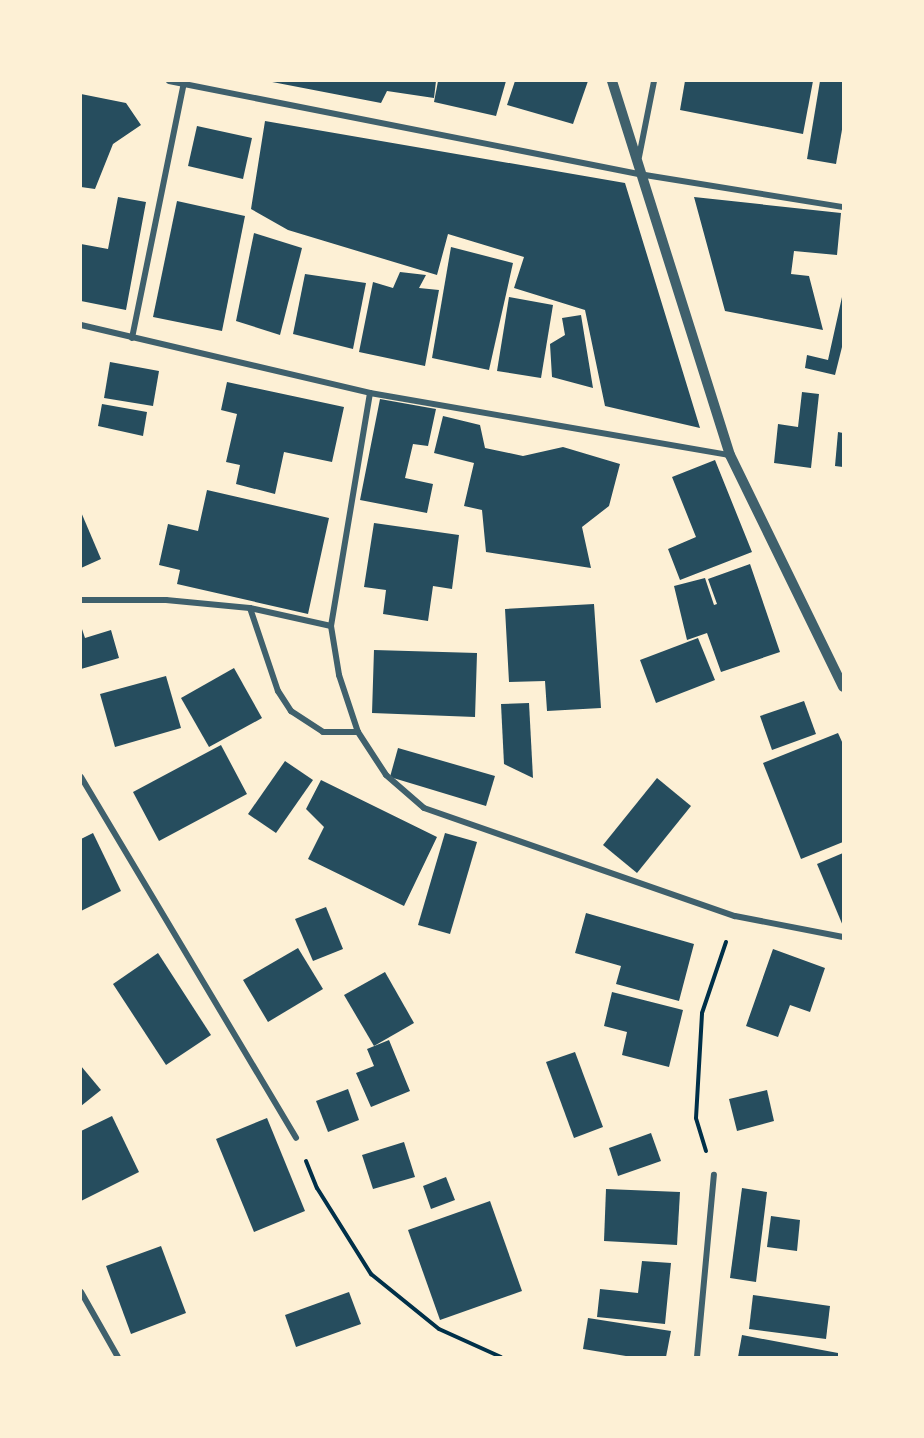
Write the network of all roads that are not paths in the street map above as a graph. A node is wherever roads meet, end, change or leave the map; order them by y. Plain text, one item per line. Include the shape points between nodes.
1 (169, 81) edge
2 (612, 81) edge
3 (654, 81) edge
4 (184, 83) junction
5 (639, 157) junction
6 (645, 175) junction
7 (843, 207) edge
8 (81, 325) edge
9 (132, 338) junction
10 (370, 393) junction
11 (730, 455) junction
12 (81, 600) edge
13 (250, 608) junction
14 (331, 626) junction
15 (843, 687) edge
16 (358, 732) junction
17 (81, 777) edge
18 (843, 937) edge
19 (296, 1138) road end
20 (714, 1175) road end
21 (81, 1292) edge
22 (118, 1357) edge
23 (697, 1357) edge

1 - 4 street
2 - 5 street
3 - 5 street
4 - 6 street
4 - 9 street
5 - 6 street
6 - 7 street
6 - 11 street
8 - 9 street
9 - 10 street
10 - 11 street
10 - 14 street
11 - 15 street
12 - 13 street via 165,600
13 - 14 street
13 - 16 street via 278,691 291,711 323,732
14 - 16 street via 339,675
16 - 18 street via 386,775 424,808 735,916
17 - 19 street
20 - 23 street
21 - 22 street

